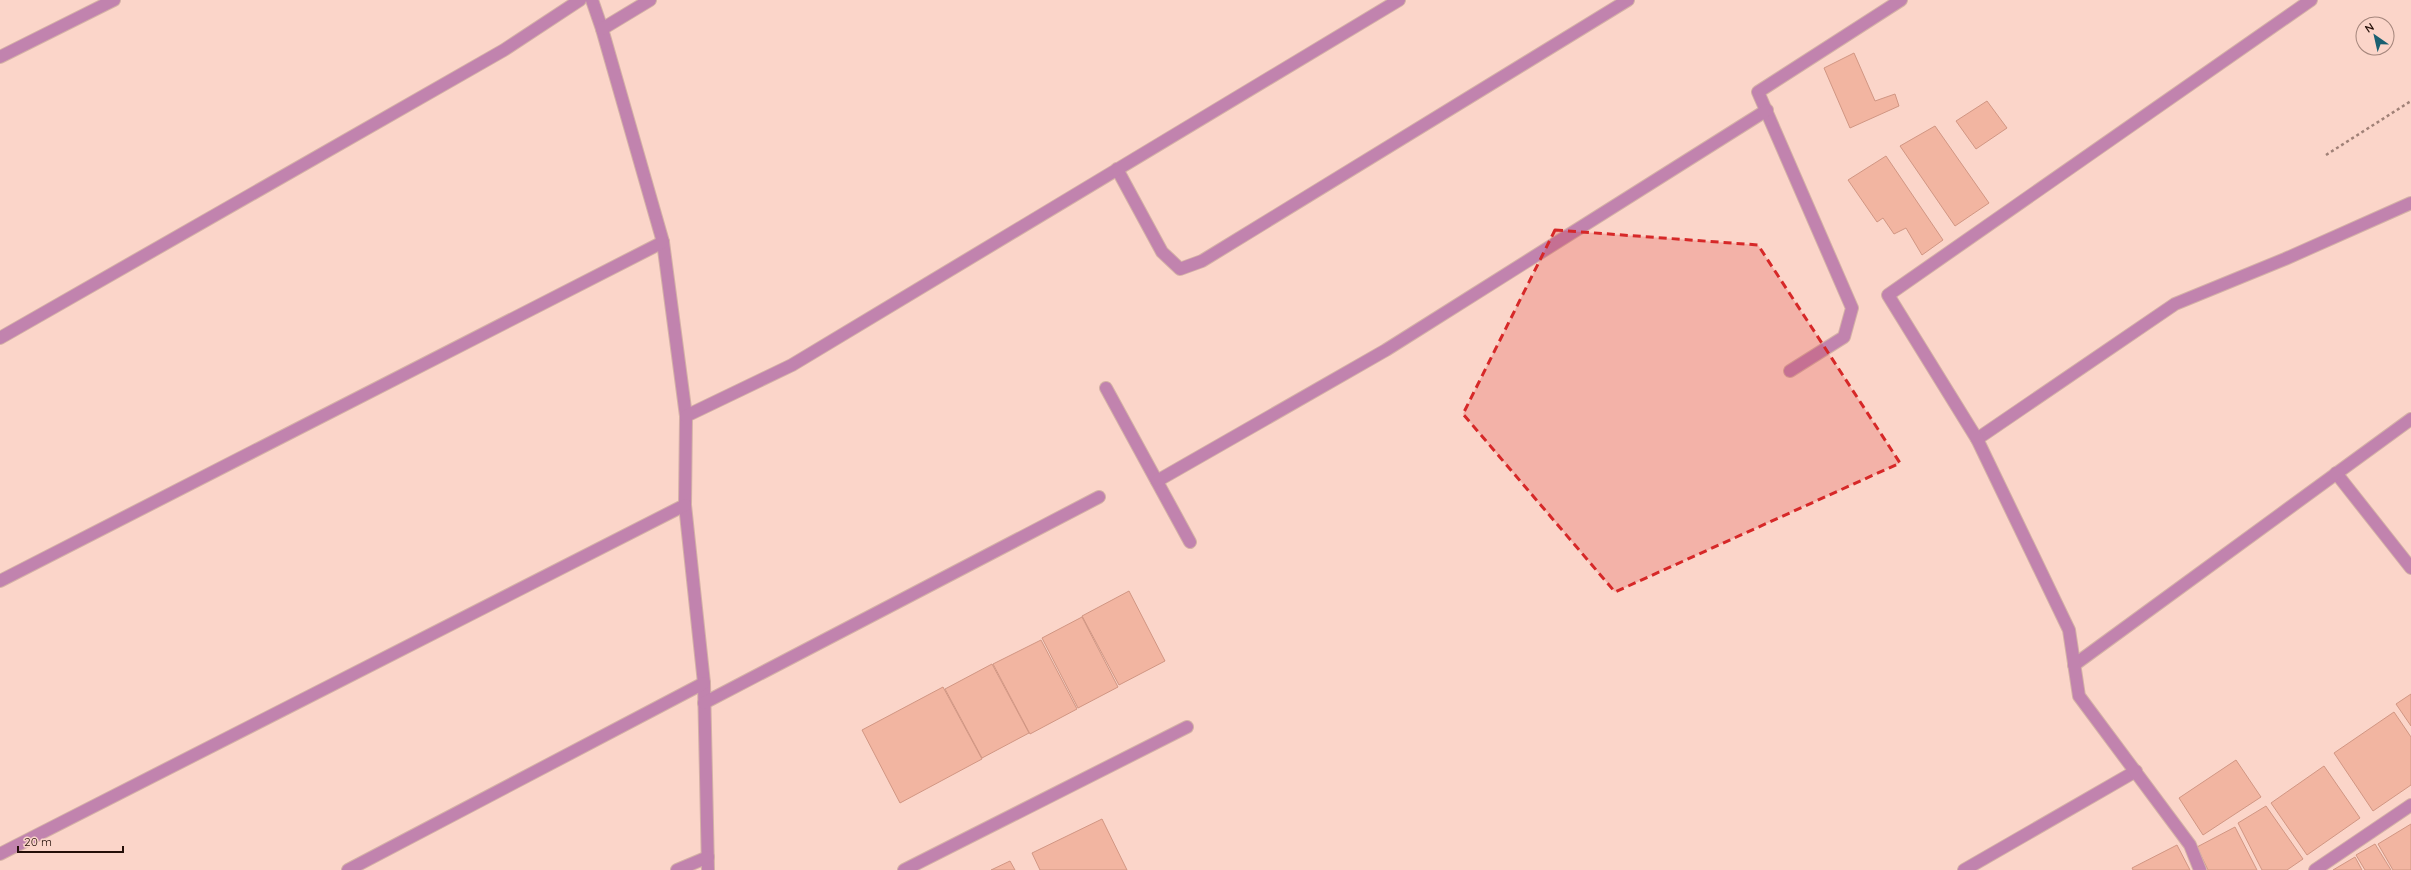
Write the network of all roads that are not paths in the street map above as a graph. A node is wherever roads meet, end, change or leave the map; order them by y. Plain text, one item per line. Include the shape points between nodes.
1 (114, 0) edge
2 (580, 0) edge
3 (592, 0) edge
4 (650, 0) edge
5 (1399, 0) edge
6 (1628, 0) edge
7 (1901, 0) edge
8 (2312, 0) edge
9 (602, 29) junction
10 (0, 57) edge
11 (1766, 110) junction
12 (1117, 169) junction
13 (2411, 203) edge
14 (663, 242) junction
15 (0, 338) edge
16 (1790, 371) dead end
17 (1106, 388) dead end
18 (686, 416) junction
19 (2411, 419) edge
20 (1976, 439) junction
21 (2336, 473) junction
22 (1157, 481) junction
23 (1099, 497) dead end
24 (685, 505) junction
25 (1190, 542) dead end
26 (2411, 568) edge
27 (0, 581) edge
28 (2074, 665) junction
29 (704, 683) junction
30 (704, 703) junction
31 (1187, 727) dead end
32 (2136, 770) junction
33 (2411, 805) edge
34 (0, 854) edge
35 (708, 857) junction
36 (348, 870) edge
37 (678, 870) edge
38 (708, 870) edge
39 (904, 870) edge
40 (1964, 870) edge
41 (2200, 870) edge
42 (2315, 870) edge

1 - 10 street
2 - 15 street via 504,50
3 - 9 street
4 - 9 street
5 - 12 street
6 - 12 street via 1202,261 1180,269 1162,252
7 - 11 street via 1758,92
8 - 20 street via 1888,295
9 - 14 street
11 - 16 street via 1852,308 1844,337
11 - 22 street via 1386,350
12 - 18 street via 792,365
13 - 20 street via 2285,260 2176,304
14 - 18 street
14 - 27 street
17 - 22 street
18 - 24 street
19 - 21 street
20 - 28 street via 2069,630
21 - 26 street
21 - 28 street
22 - 25 street
23 - 30 street
24 - 29 street
24 - 34 street
28 - 32 street via 2079,696
29 - 30 street
29 - 36 street
30 - 35 street
31 - 39 street
32 - 40 street
32 - 41 street via 2190,845
33 - 42 street
35 - 37 street
35 - 38 street

